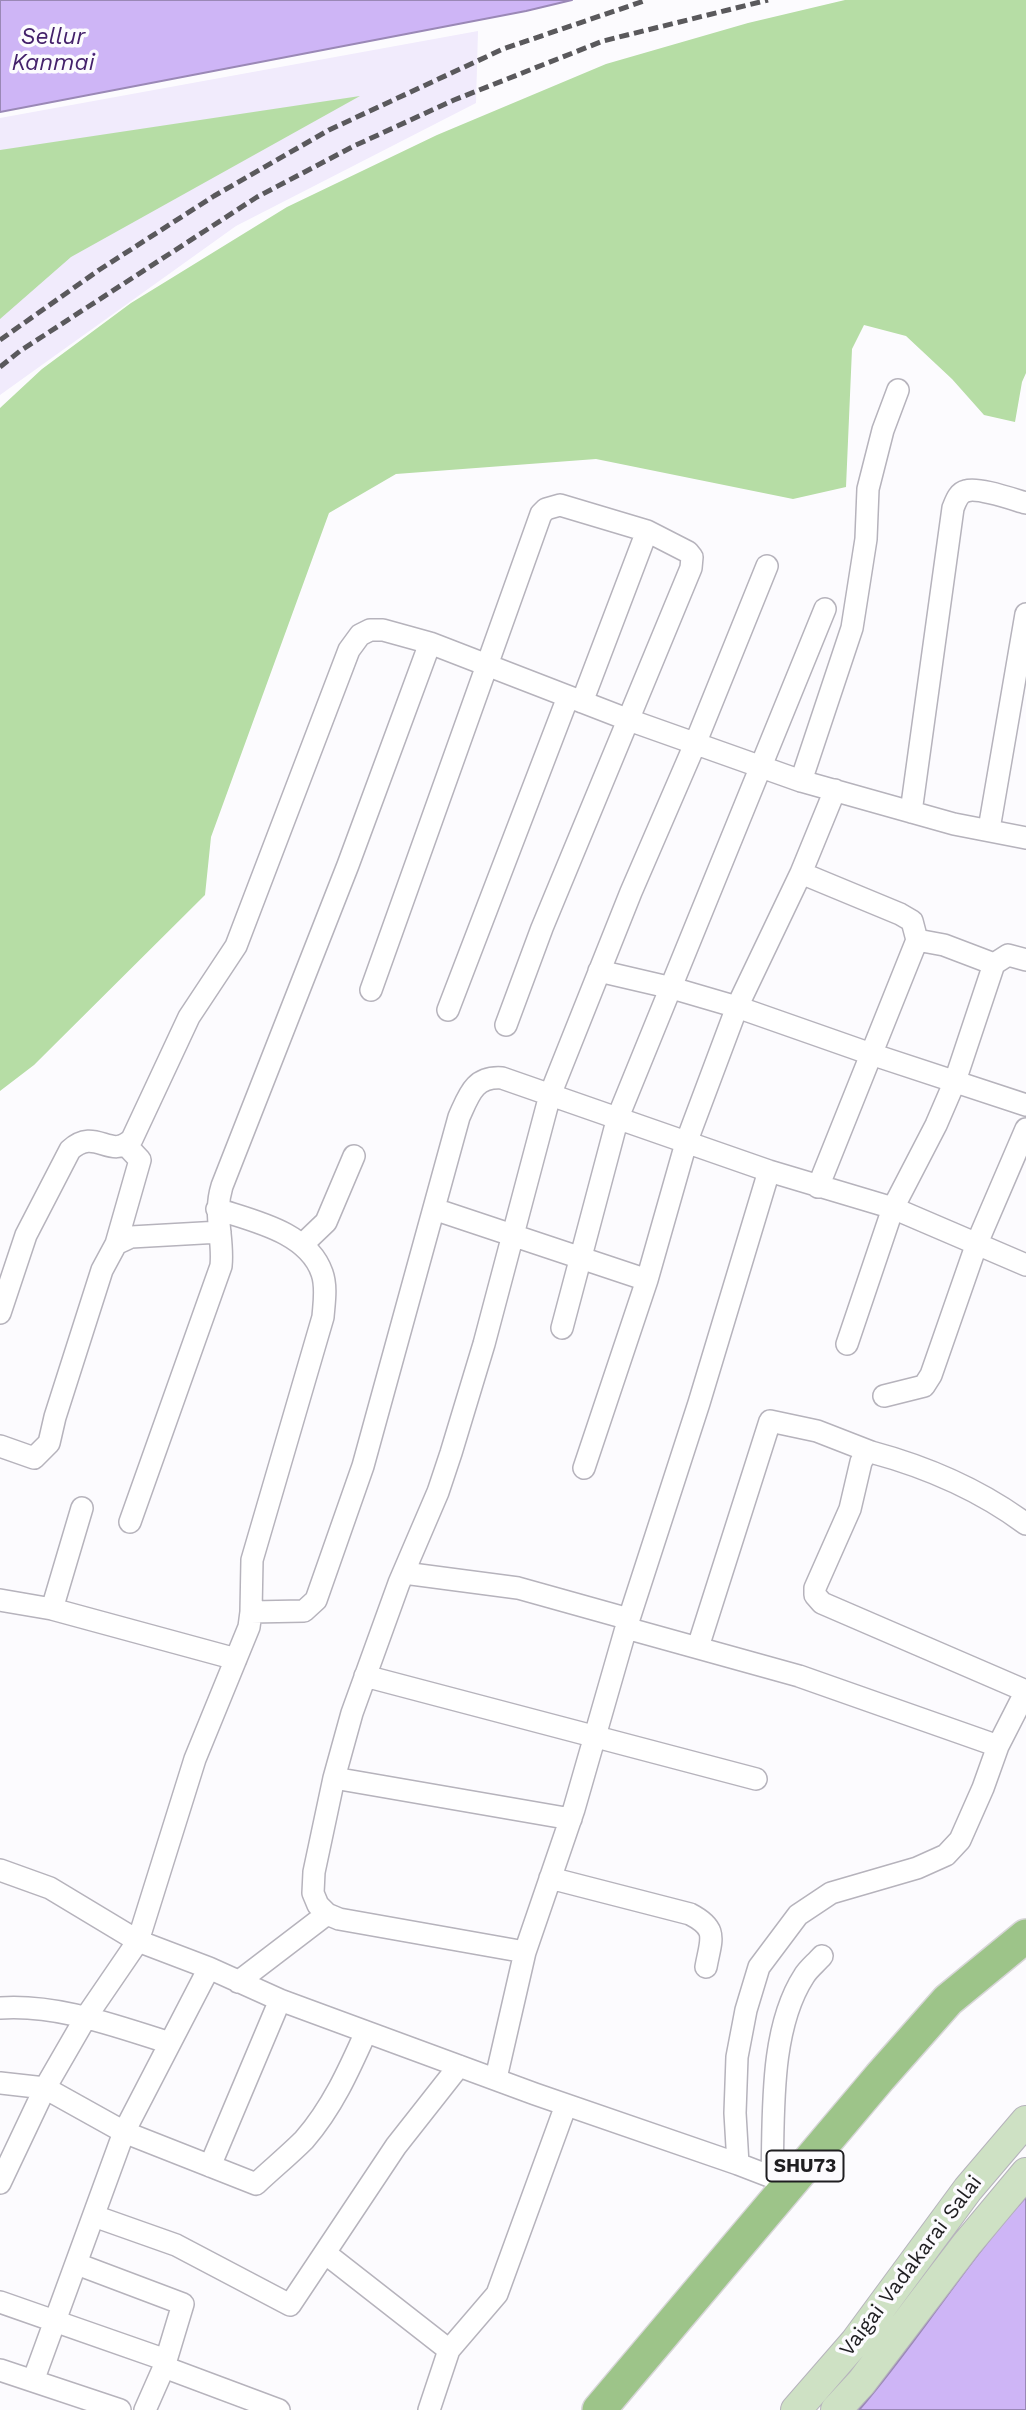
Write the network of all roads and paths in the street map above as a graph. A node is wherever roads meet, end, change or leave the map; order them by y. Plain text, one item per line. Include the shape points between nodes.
1 (898, 390) dead end
2 (1026, 503) edge
3 (647, 531) junction
4 (768, 566) dead end
5 (825, 610) dead end
6 (1026, 614) edge
7 (430, 643) junction
8 (489, 666) junction
9 (575, 700) junction
10 (629, 720) junction
11 (695, 744) junction
12 (762, 767) junction
13 (801, 781) junction
14 (835, 790) junction
15 (911, 812) junction
16 (989, 830) junction
17 (1026, 838) edge
18 (801, 873) junction
19 (917, 940) junction
20 (1026, 960) edge
21 (994, 964) junction
22 (599, 971) junction
23 (672, 988) junction
24 (371, 990) dead end
25 (737, 1007) junction
26 (448, 1010) dead end
27 (506, 1025) dead end
28 (871, 1054) junction
29 (954, 1081) junction
30 (550, 1095) junction
31 (1026, 1105) edge
32 (618, 1118) junction
33 (1026, 1129) edge
34 (687, 1143) junction
35 (126, 1145) junction
36 (354, 1156) dead end
37 (769, 1171) junction
38 (818, 1187) junction
39 (893, 1208) junction
40 (217, 1209) junction
41 (434, 1209) junction
42 (220, 1232) junction
43 (513, 1235) junction
44 (977, 1243) junction
45 (116, 1244) junction
46 (302, 1245) junction
47 (580, 1258) junction
48 (1026, 1265) edge
49 (647, 1280) junction
50 (0, 1313) edge
51 (562, 1328) dead end
52 (847, 1344) dead end
53 (884, 1396) dead end
54 (0, 1446) edge
55 (871, 1452) junction
56 (584, 1468) dead end
57 (82, 1508) dead end
58 (130, 1522) dead end
59 (1026, 1524) edge
60 (404, 1573) junction
61 (0, 1600) edge
62 (52, 1609) junction
63 (251, 1612) junction
64 (627, 1623) junction
65 (698, 1647) junction
66 (236, 1659) junction
67 (365, 1676) junction
68 (1026, 1691) edge
69 (594, 1738) junction
70 (998, 1746) junction
71 (334, 1778) junction
72 (756, 1779) dead end
73 (571, 1819) junction
74 (0, 1870) edge
75 (550, 1878) junction
76 (327, 1914) junction
77 (1026, 1936) edge
78 (138, 1941) junction
79 (525, 1952) junction
80 (822, 1956) dead end
81 (706, 1967) dead end
82 (209, 1968) junction
83 (238, 1982) junction
84 (280, 2000) junction
85 (0, 2008) edge
86 (86, 2017) junction
87 (366, 2032) junction
88 (170, 2043) junction
89 (459, 2066) junction
90 (496, 2078) junction
91 (0, 2083) edge
92 (45, 2088) junction
93 (566, 2105) junction
94 (1026, 2121) edge
95 (124, 2133) junction
96 (738, 2164) junction
97 (210, 2166) junction
98 (1026, 2173) edge
99 (781, 2181) junction
100 (0, 2183) edge
101 (94, 2216) junction
102 (325, 2253) junction
103 (77, 2264) junction
104 (0, 2302) edge
105 (56, 2320) junction
106 (449, 2350) junction
107 (165, 2363) junction
108 (0, 2370) edge
109 (33, 2381) junction
110 (120, 2410) edge
111 (145, 2410) edge
112 (279, 2410) edge
113 (429, 2410) edge
114 (600, 2410) edge
115 (796, 2410) edge
116 (836, 2410) edge

1 - 13 street via 868,489 866,539 852,628
2 - 15 street via 967,490 953,508
3 - 8 street via 560,505 546,509
3 - 9 street
3 - 10 street via 680,546 692,557 691,568
4 - 11 street
5 - 12 street
6 - 16 street
7 - 8 street
7 - 35 street via 370,629 349,650 236,946 189,1017
7 - 40 street
8 - 9 street
8 - 24 street
9 - 10 street
9 - 26 street
10 - 11 street
10 - 27 street
11 - 12 street
11 - 22 street
12 - 13 street
12 - 23 street
13 - 14 street
14 - 15 street
14 - 18 street
15 - 16 street
16 - 17 street
18 - 19 street via 900,914 912,922
18 - 25 street
19 - 21 street
19 - 28 street
20 - 21 street via 1008,955
21 - 29 street
22 - 23 street
22 - 30 street
23 - 25 street
23 - 32 street
25 - 28 street
25 - 34 street
28 - 29 street
28 - 38 street
29 - 31 street
29 - 39 street
30 - 32 street
30 - 41 street via 502,1078 479,1082 459,1117
30 - 43 street
32 - 34 street
32 - 47 street
33 - 44 street
34 - 37 street
34 - 49 street
35 - 45 street via 140,1160
35 - 50 street via 88,1140 70,1150 26,1235
36 - 46 street via 326,1222
37 - 38 street
37 - 64 street
38 - 39 street
39 - 44 street
39 - 52 street
40 - 42 street
40 - 46 street via 268,1226
41 - 43 street
41 - 63 street via 363,1466 316,1601 304,1611
42 - 45 street via 131,1237
42 - 58 street via 221,1266
43 - 47 street
43 - 60 street via 451,1453
44 - 48 street
44 - 53 street via 931,1375 924,1386
45 - 54 street via 102,1270 49,1443 34,1458
46 - 63 street via 322,1273 324,1317 252,1559
47 - 49 street
47 - 51 street
49 - 56 street
55 - 59 street via 959,1483
55 - 65 street via 817,1431 770,1421
55 - 68 street via 861,1462 850,1509 815,1588 817,1599
57 - 62 street
60 - 64 street via 518,1588
60 - 67 street
61 - 62 street
62 - 66 street
63 - 66 street via 250,1627
64 - 65 street
64 - 69 street
65 - 70 street via 799,1676
66 - 78 street via 195,1759
67 - 69 street
67 - 71 street
68 - 70 street
69 - 72 street
69 - 73 street
70 - 96 street via 960,1840 946,1855 831,1893 798,1915 759,1967 737,2057
71 - 73 street
71 - 76 street via 314,1872 313,1893
73 - 75 street
74 - 78 street via 50,1888
75 - 79 street
75 - 81 street via 703,1920 711,1938
76 - 79 street
76 - 83 street
77 - 99 main road, SHU73 via 948,2000
78 - 82 street
78 - 86 street
79 - 90 street
80 - 99 street via 805,1974 784,2022 774,2107
82 - 83 street
82 - 88 street
83 - 84 street
84 - 87 street
84 - 97 street
85 - 86 street
86 - 88 street
86 - 92 street
87 - 89 street
87 - 97 street via 320,2121 256,2184
88 - 95 street
89 - 90 street
89 - 102 street via 396,2146
90 - 93 street
91 - 92 street
92 - 95 street
92 - 100 street
93 - 96 street
93 - 106 street via 497,2294
94 - 115 street, Vaigai Vadakarai Salai via 968,2189 856,2341
95 - 97 street
95 - 101 street
96 - 99 street
98 - 116 street, Vaigai Vadakarai Salai
99 - 114 main road, SHU73
101 - 102 street via 176,2245 290,2305
101 - 103 street
102 - 106 street
103 - 105 street
103 - 107 street via 183,2304
104 - 105 street
105 - 107 street
105 - 109 street
106 - 113 street
107 - 111 street
107 - 112 street
108 - 109 street
109 - 110 street

